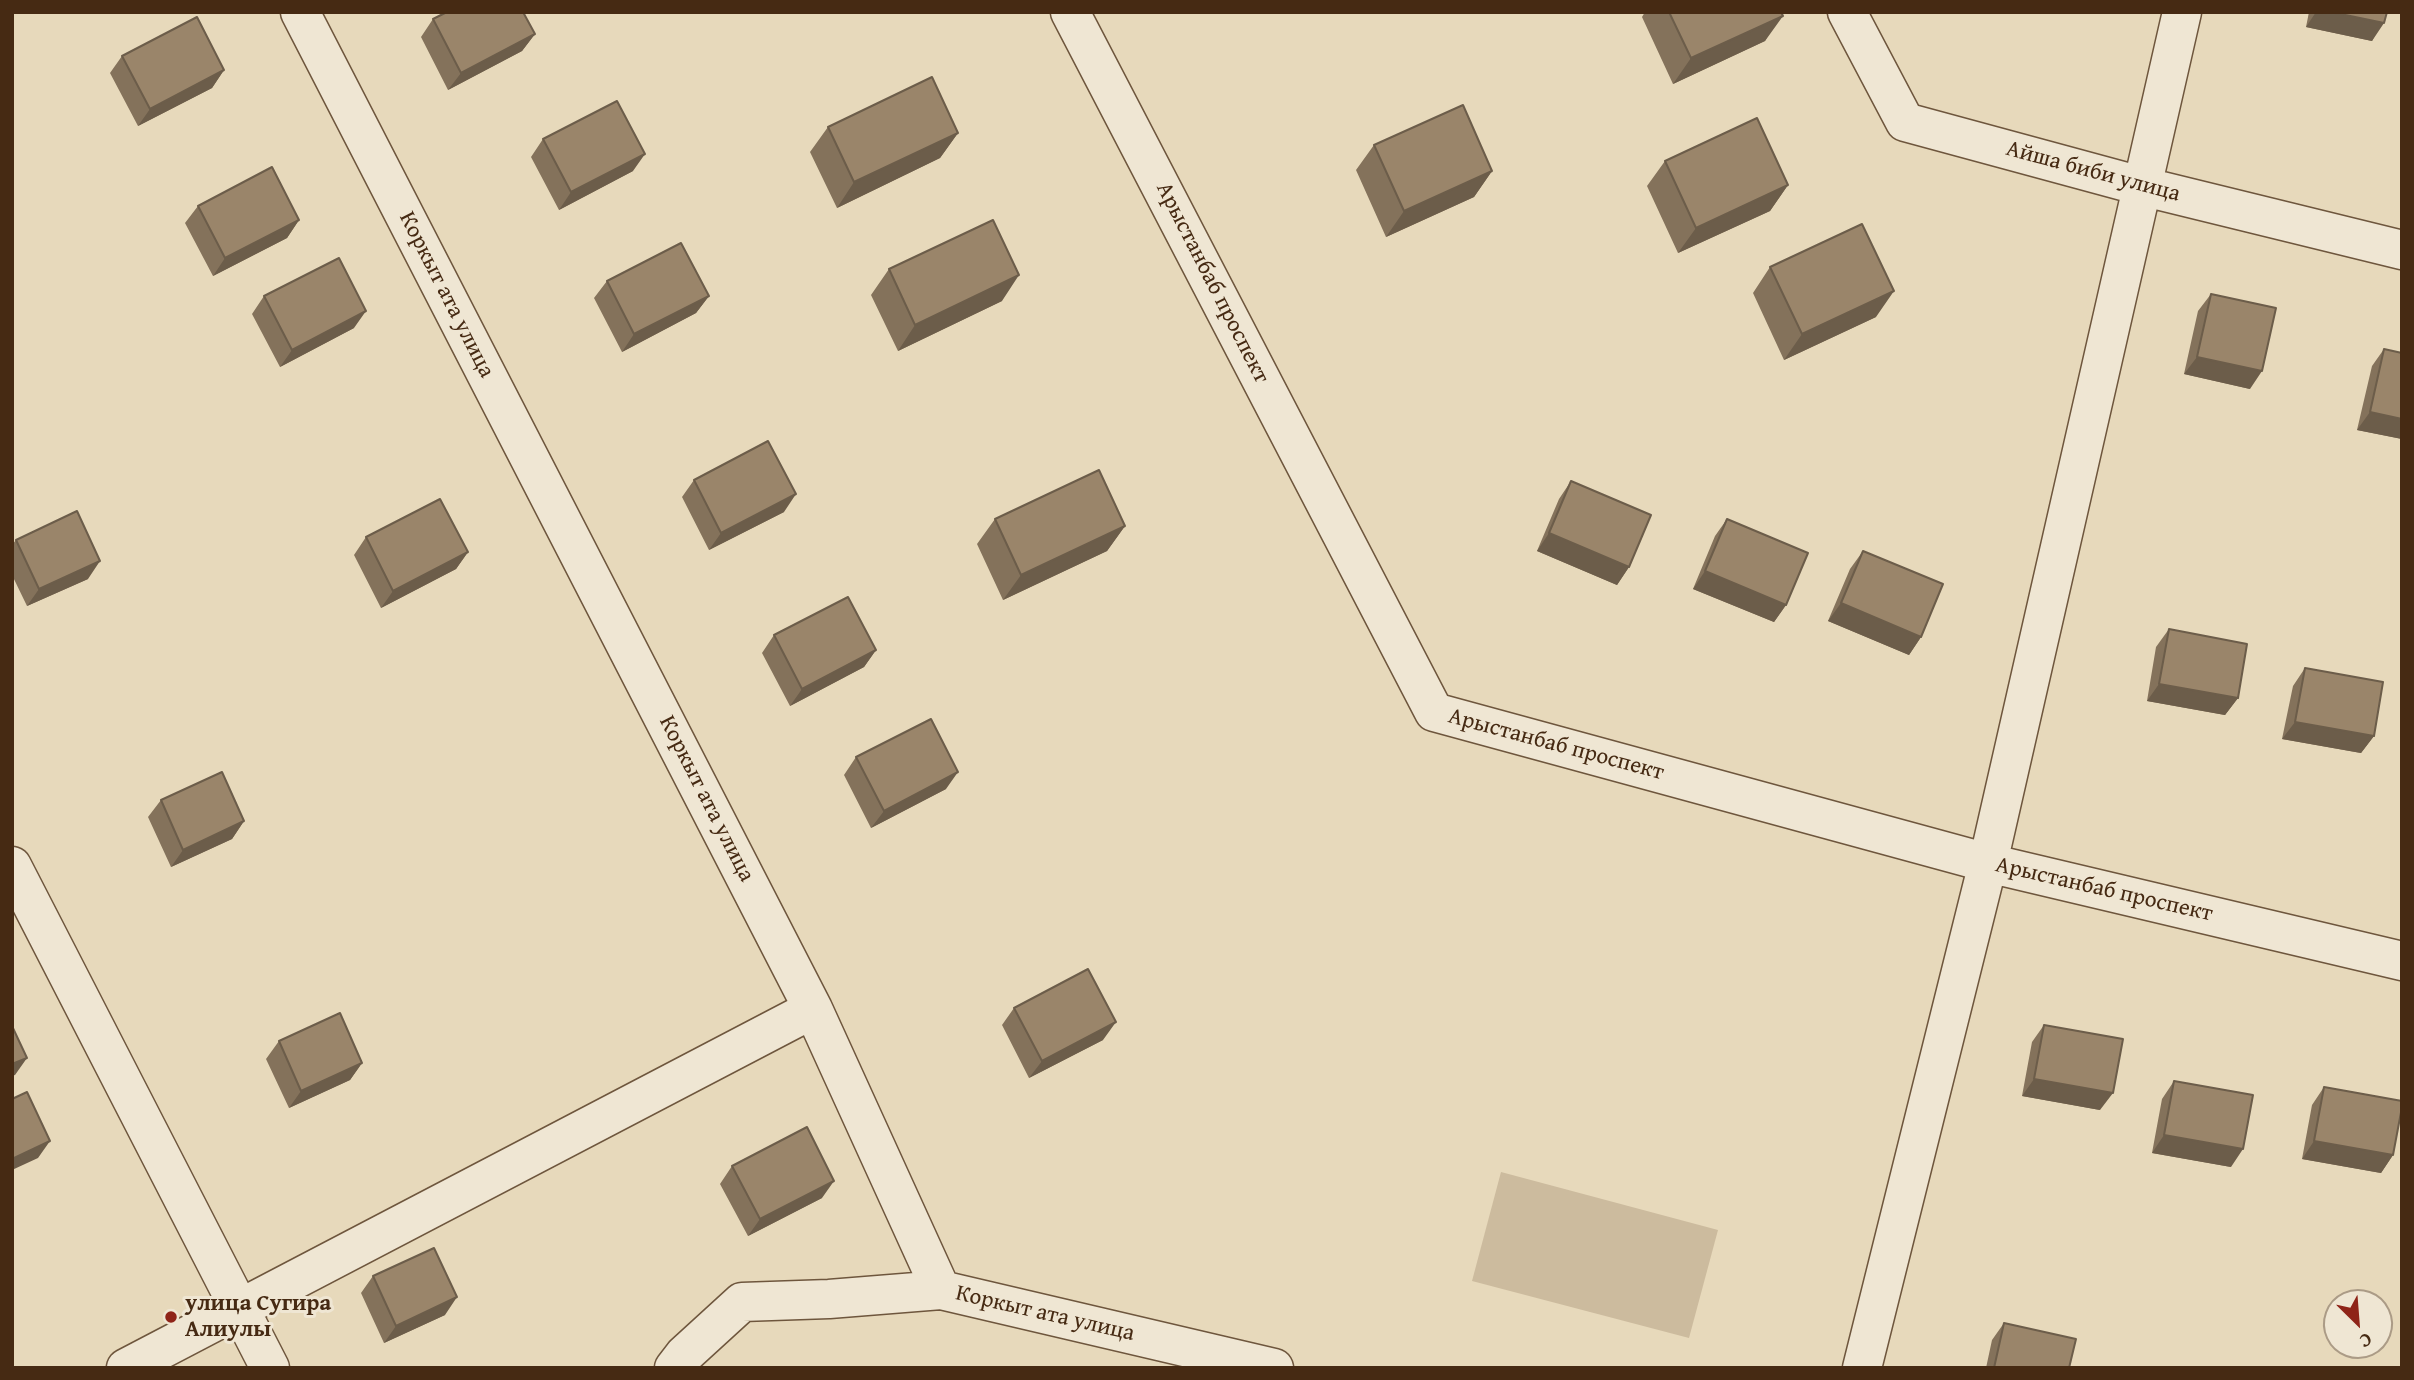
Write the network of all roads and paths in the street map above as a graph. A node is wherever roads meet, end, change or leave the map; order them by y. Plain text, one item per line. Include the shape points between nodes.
1 (300, 12) edge
2 (1070, 12) edge
3 (1847, 12) edge
4 (2182, 12) edge
5 (2141, 186) junction
6 (2402, 250) edge
7 (1988, 863) junction
8 (12, 866) edge
9 (2402, 961) edge
10 (813, 1009) junction
11 (941, 1290) junction
12 (239, 1308) junction
13 (126, 1368) edge
14 (270, 1368) edge
15 (674, 1368) edge
16 (1274, 1368) edge
17 (1862, 1368) edge

1 - 10 street, Коркыт ата улица
2 - 7 street, Арыстанбаб проспект via 1434,712
3 - 5 street, Айша биби улица via 1905,122
4 - 5 street
5 - 6 street, Айша биби улица
5 - 7 street
7 - 9 street, Арыстанбаб проспект
7 - 17 street
8 - 12 street
10 - 11 street, Коркыт ата улица
10 - 12 street
11 - 15 street via 742,1302
11 - 16 street, Коркыт ата улица
12 - 13 street
12 - 14 street

